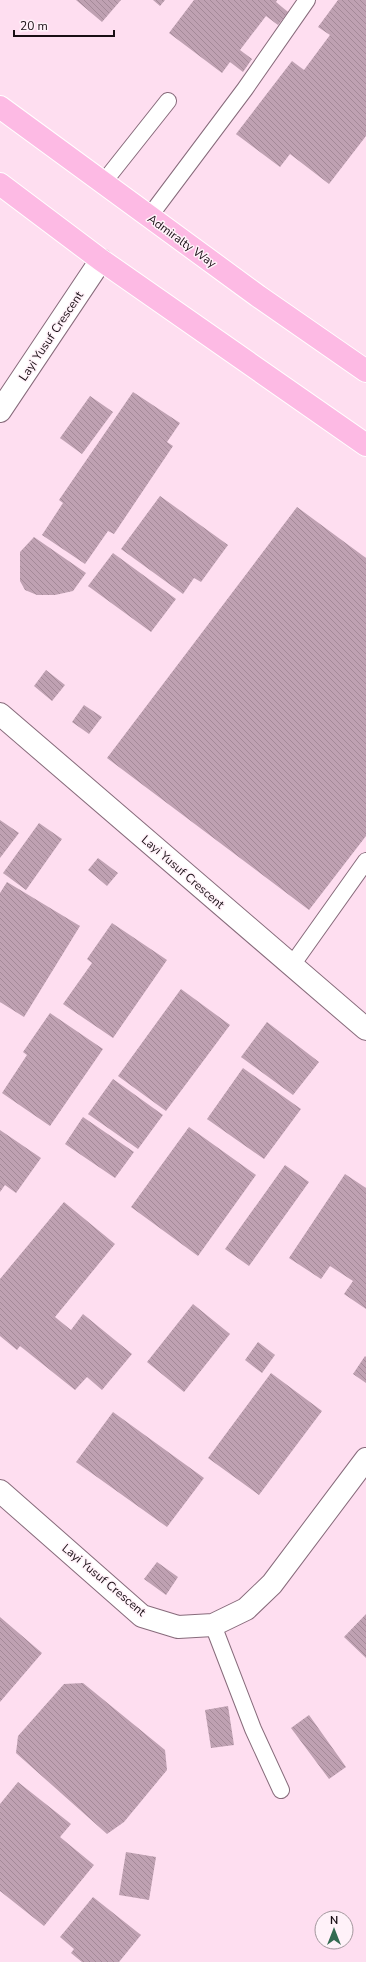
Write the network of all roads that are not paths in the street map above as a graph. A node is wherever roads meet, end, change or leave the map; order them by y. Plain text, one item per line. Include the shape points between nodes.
1 (307, 0) edge
2 (168, 101) dead end
3 (0, 108) edge
4 (103, 183) junction
5 (0, 184) edge
6 (149, 217) junction
7 (101, 260) junction
8 (366, 371) edge
9 (0, 411) edge
10 (366, 445) edge
11 (0, 714) edge
12 (366, 861) edge
13 (292, 965) junction
14 (366, 1029) edge
15 (366, 1459) edge
16 (0, 1491) edge
17 (213, 1625) junction
18 (281, 1790) dead end

1 - 6 lane via 245,89
2 - 4 lane
3 - 4 main road, Admiralty Way
4 - 6 main road, Admiralty Way
5 - 7 main road
6 - 8 main road, Admiralty Way
7 - 9 street, Layi Yusuf Crescent
7 - 10 main road
11 - 13 street, Layi Yusuf Crescent
12 - 13 lane
13 - 14 street, Layi Yusuf Crescent
15 - 17 street, Layi Yusuf Crescent via 272,1584 246,1609
16 - 17 street, Layi Yusuf Crescent via 142,1616 178,1628
17 - 18 lane via 253,1729

